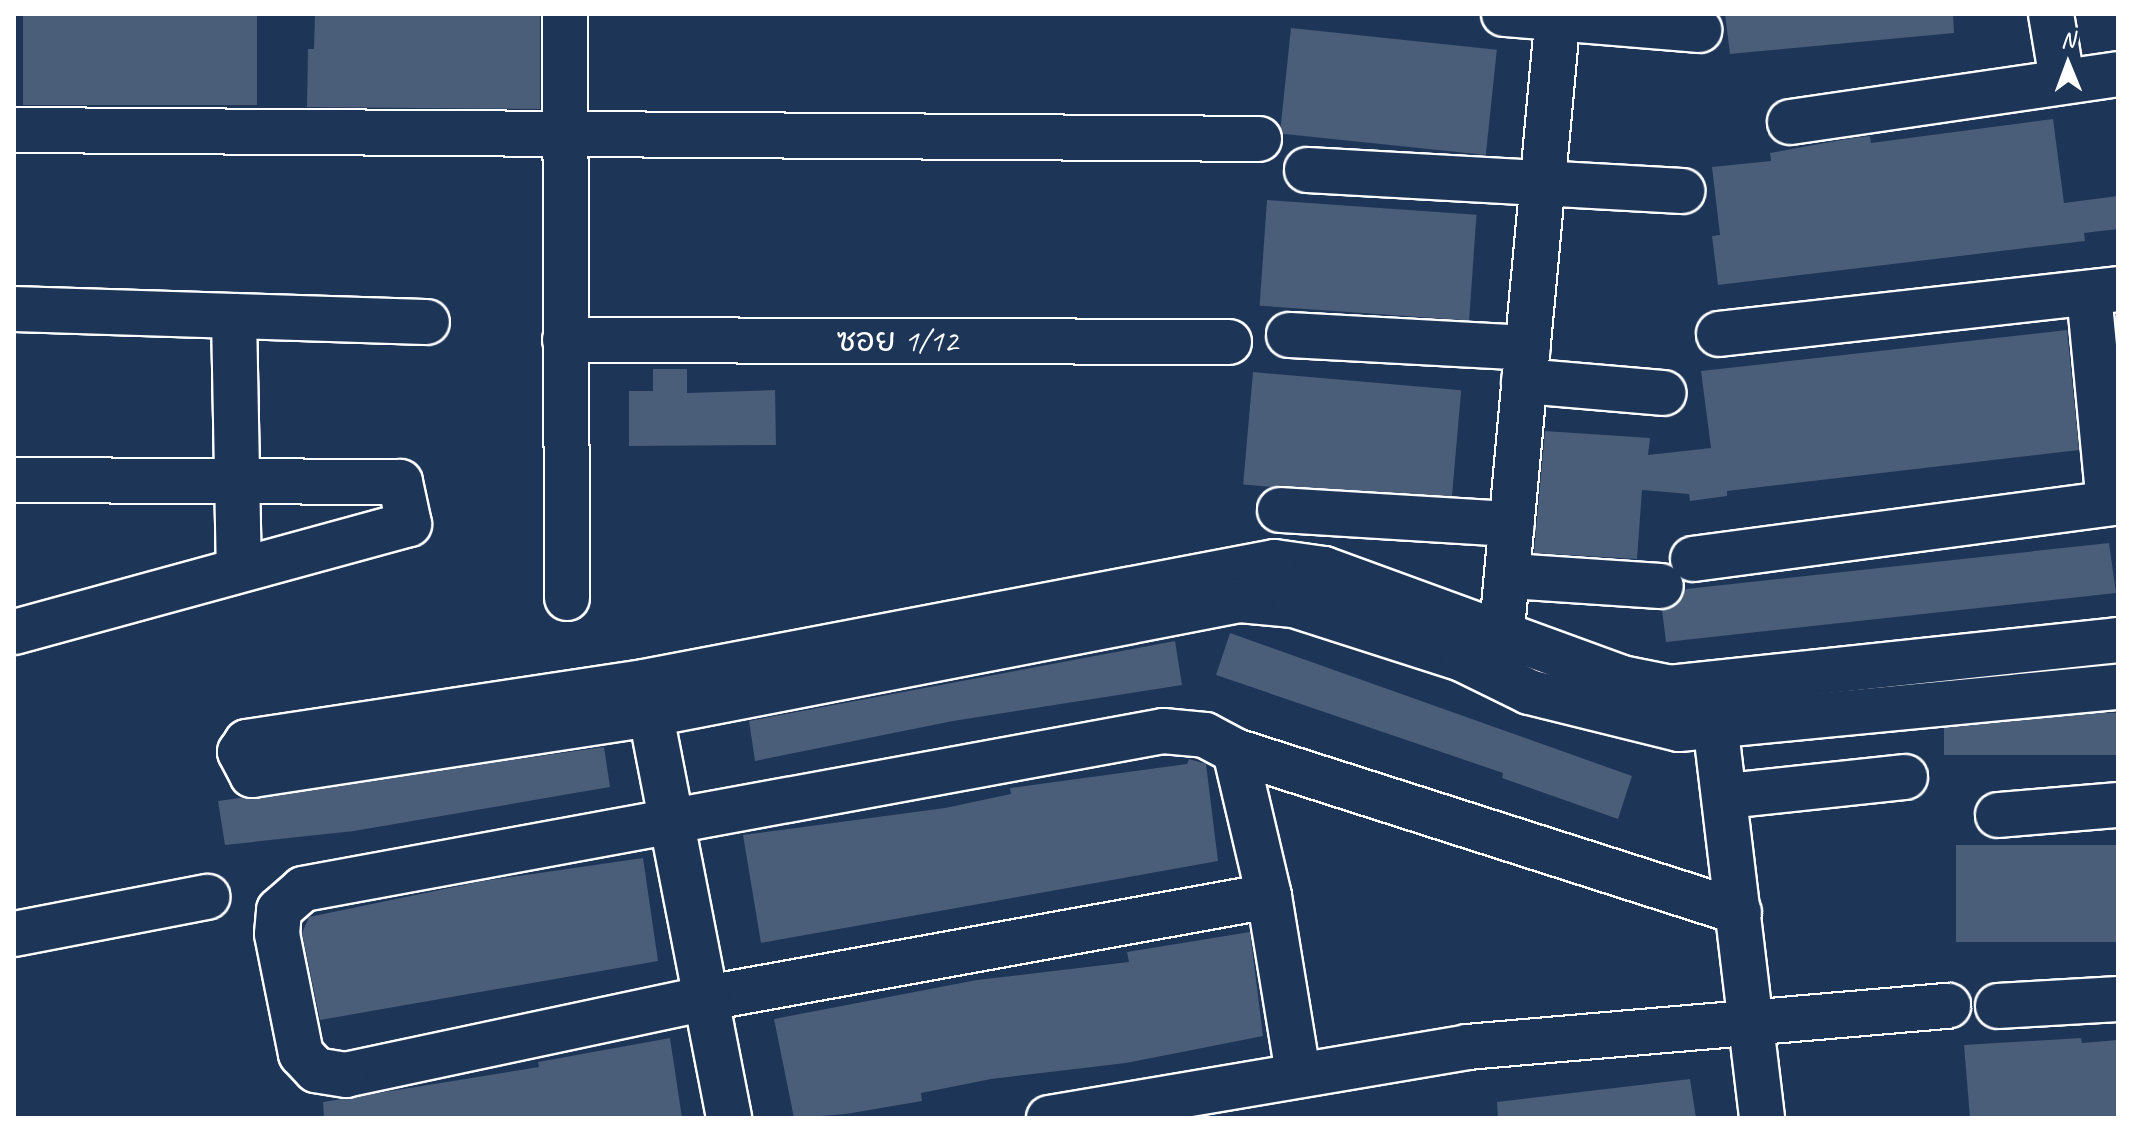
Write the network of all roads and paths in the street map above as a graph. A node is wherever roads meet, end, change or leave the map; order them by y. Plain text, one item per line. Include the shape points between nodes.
1 (565, 14) edge
2 (1504, 14) edge
3 (2051, 14) edge
4 (1558, 16) edge
5 (1699, 30) dead end
6 (2118, 74) edge
7 (2062, 80) junction
8 (1790, 122) dead end
9 (14, 130) edge
10 (565, 134) junction
11 (1259, 139) dead end
12 (1307, 170) dead end
13 (1543, 183) junction
14 (1682, 191) dead end
15 (2104, 291) edge
16 (14, 309) edge
17 (234, 316) junction
18 (427, 322) dead end
19 (1719, 334) dead end
20 (1289, 335) dead end
21 (565, 340) junction
22 (1229, 342) dead end
23 (1526, 364) junction
24 (1663, 393) dead end
25 (14, 480) edge
26 (238, 481) junction
27 (2114, 502) edge
28 (1280, 510) dead end
29 (1512, 524) junction
30 (239, 569) junction
31 (1510, 576) junction
32 (567, 598) dead end
33 (14, 632) edge
34 (2118, 640) edge
35 (1500, 655) junction
36 (2118, 687) edge
37 (648, 698) junction
38 (1713, 705) junction
39 (1235, 751) junction
40 (1905, 777) dead end
41 (1727, 796) junction
42 (2118, 805) edge
43 (1998, 815) dead end
44 (669, 821) junction
45 (1269, 896) junction
46 (207, 897) dead end
47 (1739, 912) junction
48 (14, 934) edge
49 (707, 998) junction
50 (2118, 999) edge
51 (1948, 1006) dead end
52 (1998, 1006) dead end
53 (1750, 1022) junction
54 (1298, 1074) junction
55 (729, 1118) edge
56 (1049, 1118) edge
57 (1762, 1118) edge

1 - 10 street
2 - 4 street
3 - 7 street
4 - 5 street
4 - 13 street
6 - 7 street
7 - 8 street
9 - 10 street
10 - 11 street
10 - 21 street
12 - 13 street
13 - 14 street
13 - 23 street
15 - 19 street
15 - 27 street
16 - 17 street
17 - 18 street
17 - 26 street
20 - 23 street
21 - 22 street, ซอย 1/12
21 - 32 street
23 - 24 street
23 - 29 street
25 - 26 street
26 - 30 street
26 - 30 street via 400,482 409,524
27 - 31 street via 1677,572
28 - 29 street
29 - 31 street
30 - 33 street
31 - 35 street
34 - 38 street
35 - 37 street via 1324,569 1274,562
35 - 38 street via 1672,688
36 - 38 street
37 - 37 street via 252,775 240,752 247,742
37 - 44 street
38 - 41 street
39 - 44 street via 1205,735 1163,731
39 - 45 street
39 - 47 street
40 - 41 street
41 - 47 street
42 - 43 street
44 - 49 street
44 - 49 street via 303,889 279,910 277,934 301,1054 316,1070 346,1075
45 - 49 street
45 - 54 street
46 - 48 street
47 - 53 street
49 - 55 street
50 - 52 street
51 - 53 street
53 - 54 street via 1467,1047
53 - 57 street
54 - 56 street

